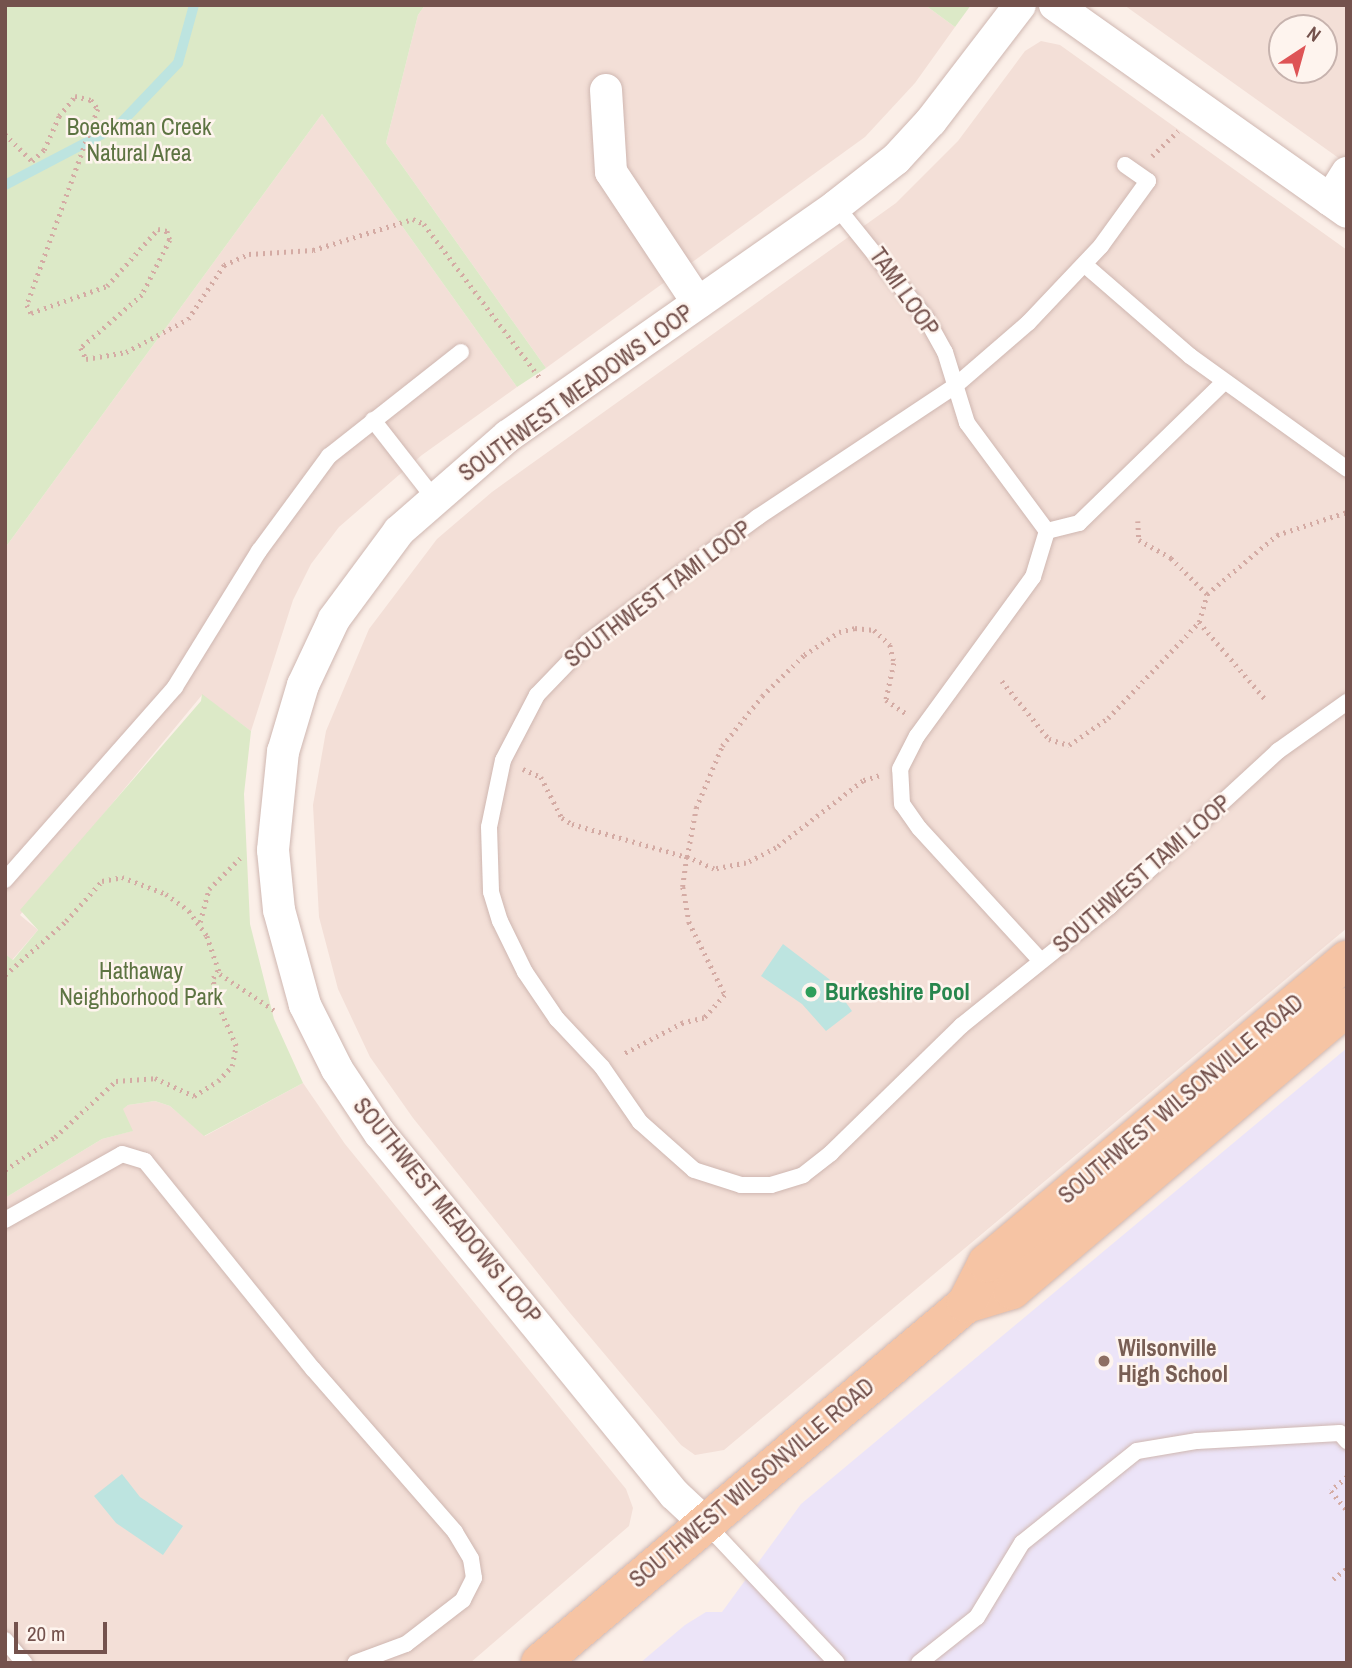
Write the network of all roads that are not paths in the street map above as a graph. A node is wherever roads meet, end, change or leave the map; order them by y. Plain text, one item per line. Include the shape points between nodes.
1 (1020, 5) edge
2 (1055, 5) edge
3 (606, 90) dead end
4 (1130, 168) road end
5 (1347, 173) edge
6 (836, 206) junction
7 (1338, 206) edge
8 (1085, 265) junction
9 (698, 303) junction
10 (461, 352) dead end
11 (1224, 382) junction
12 (955, 387) junction
13 (373, 420) junction
14 (1347, 469) edge
15 (434, 498) junction
16 (1047, 531) junction
17 (1347, 702) edge
18 (5, 880) edge
19 (1347, 960) edge
20 (1041, 961) junction
21 (1347, 1007) edge
22 (5, 1220) edge
23 (966, 1304) junction
24 (1347, 1441) edge
25 (705, 1523) junction
26 (5, 1640) edge
27 (24, 1663) edge
28 (355, 1663) edge
29 (540, 1663) edge
30 (837, 1663) edge
31 (919, 1663) edge

1 - 6 street, SOUTHWEST MEADOWS LOOP via 918,137
2 - 7 street
3 - 9 street via 611,172
4 - 8 lane, SOUTHWEST TAMI LOOP via 1148,181
5 - 7 street
6 - 9 street, SOUTHWEST MEADOWS LOOP
6 - 12 lane, TAMI LOOP via 926,318 945,352
8 - 11 lane
8 - 12 lane, SOUTHWEST TAMI LOOP
9 - 15 street, SOUTHWEST MEADOWS LOOP via 558,401
10 - 13 lane
11 - 14 lane
11 - 16 lane via 1079,523
12 - 16 lane, TAMI LOOP via 967,423 983,450 1034,508
12 - 20 lane, SOUTHWEST TAMI LOOP via 758,517 588,642 537,695 503,760 488,860 500,921 525,972 551,1010 603,1067 640,1122 694,1170 741,1185 771,1185 803,1175 961,1026
13 - 15 lane
13 - 18 lane via 329,456 299,491 175,687
15 - 25 street, SOUTHWEST MEADOWS LOOP via 399,531 353,588 317,652 283,752 274,844 284,940 305,1005 337,1069 380,1134 674,1494
16 - 20 lane via 1033,577 924,727 900,769 902,804 919,828
17 - 20 lane, SOUTHWEST TAMI LOOP via 1278,751 1203,824
19 - 23 main road, SOUTHWEST WILSONVILLE ROAD via 987,1263
21 - 23 main road, SOUTHWEST WILSONVILLE ROAD via 1012,1290
22 - 28 lane via 96,1164 122,1154 145,1161 313,1368 455,1532 471,1559 474,1578 463,1600 406,1644
23 - 25 main road, SOUTHWEST WILSONVILLE ROAD
24 - 31 lane via 1340,1433 1198,1441 1137,1451 1022,1543 977,1617
25 - 29 main road, SOUTHWEST WILSONVILLE ROAD
25 - 30 lane
26 - 27 lane

